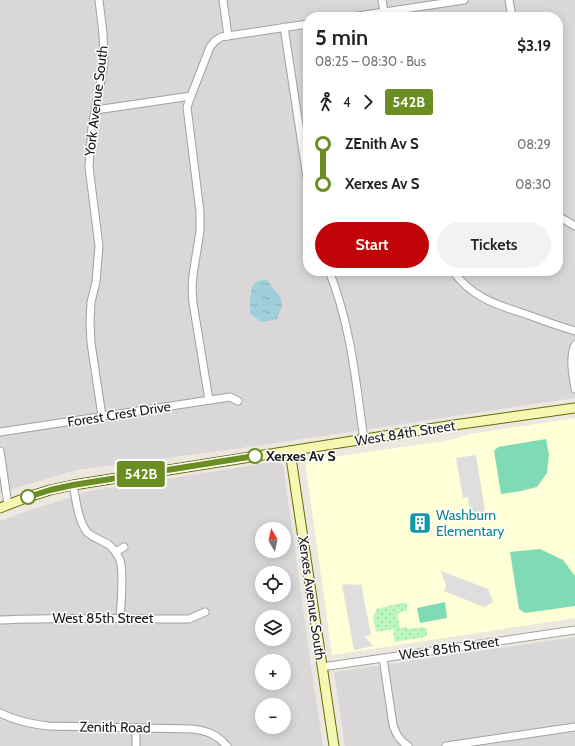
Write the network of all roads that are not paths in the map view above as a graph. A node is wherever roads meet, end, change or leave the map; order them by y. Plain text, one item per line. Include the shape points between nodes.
1 (99, 0) edge
2 (223, 0) edge
3 (382, 0) edge
4 (464, 0) edge
5 (509, 0) edge
6 (384, 12) edge
7 (407, 12) edge
8 (511, 12) edge
9 (303, 25) edge
10 (284, 27) junction
11 (228, 36) junction
12 (191, 96) junction
13 (96, 110) junction
14 (303, 151) edge
15 (563, 219) edge
16 (575, 226) edge
17 (331, 276) edge
18 (457, 276) edge
19 (575, 331) edge
20 (575, 345) edge
21 (575, 389) edge
22 (209, 400) junction
23 (238, 401) dead end
24 (575, 408) edge
25 (102, 416) junction
26 (0, 432) edge
27 (364, 440) junction
28 (0, 451) edge
29 (290, 451) junction
30 (73, 485) junction
31 (4, 506) edge
32 (124, 547) dead end
33 (116, 552) junction
34 (204, 612) dead end
35 (120, 619) junction
36 (0, 620) edge
37 (575, 630) edge
38 (383, 658) junction
39 (322, 667) junction
40 (0, 713) edge
41 (575, 727) edge
42 (136, 728) junction
43 (136, 746) edge
44 (227, 746) edge
45 (334, 746) edge
46 (408, 746) edge
47 (446, 746) edge

1 - 13 street, York Avenue South via 104,59
2 - 11 street
3 - 6 street
4 - 7 street
5 - 8 street
9 - 10 street
10 - 11 street
10 - 14 street
11 - 12 street via 221,37 210,47
12 - 13 street
12 - 22 street via 187,108 200,212 192,288
13 - 25 street, York Avenue South via 89,167 99,246 90,322
15 - 16 street
17 - 27 street via 346,324
18 - 19 street via 482,298
20 - 21 street via 571,360
22 - 23 street, Forest Crest Drive via 230,397
22 - 25 street, Forest Crest Drive
24 - 27 street, West 84th Street
25 - 26 street, Forest Crest Drive
27 - 29 street, West 84th Street
28 - 31 street
29 - 30 street, West 84th Street
29 - 39 street, Xerxes Avenue South
30 - 31 street, West 84th Street
30 - 33 street via 83,526 93,537 110,545
32 - 33 street
33 - 35 street via 122,571
34 - 35 street, West 85th Street via 189,619
35 - 36 street, West 85th Street
37 - 38 street, West 85th Street
38 - 39 street, West 85th Street
38 - 46 street via 395,733 400,741
39 - 45 street, Xerxes Avenue South
40 - 42 street, Zenith Road via 11,719 48,726
41 - 47 street
42 - 43 street
42 - 44 street, Zenith Road via 202,730 212,733

